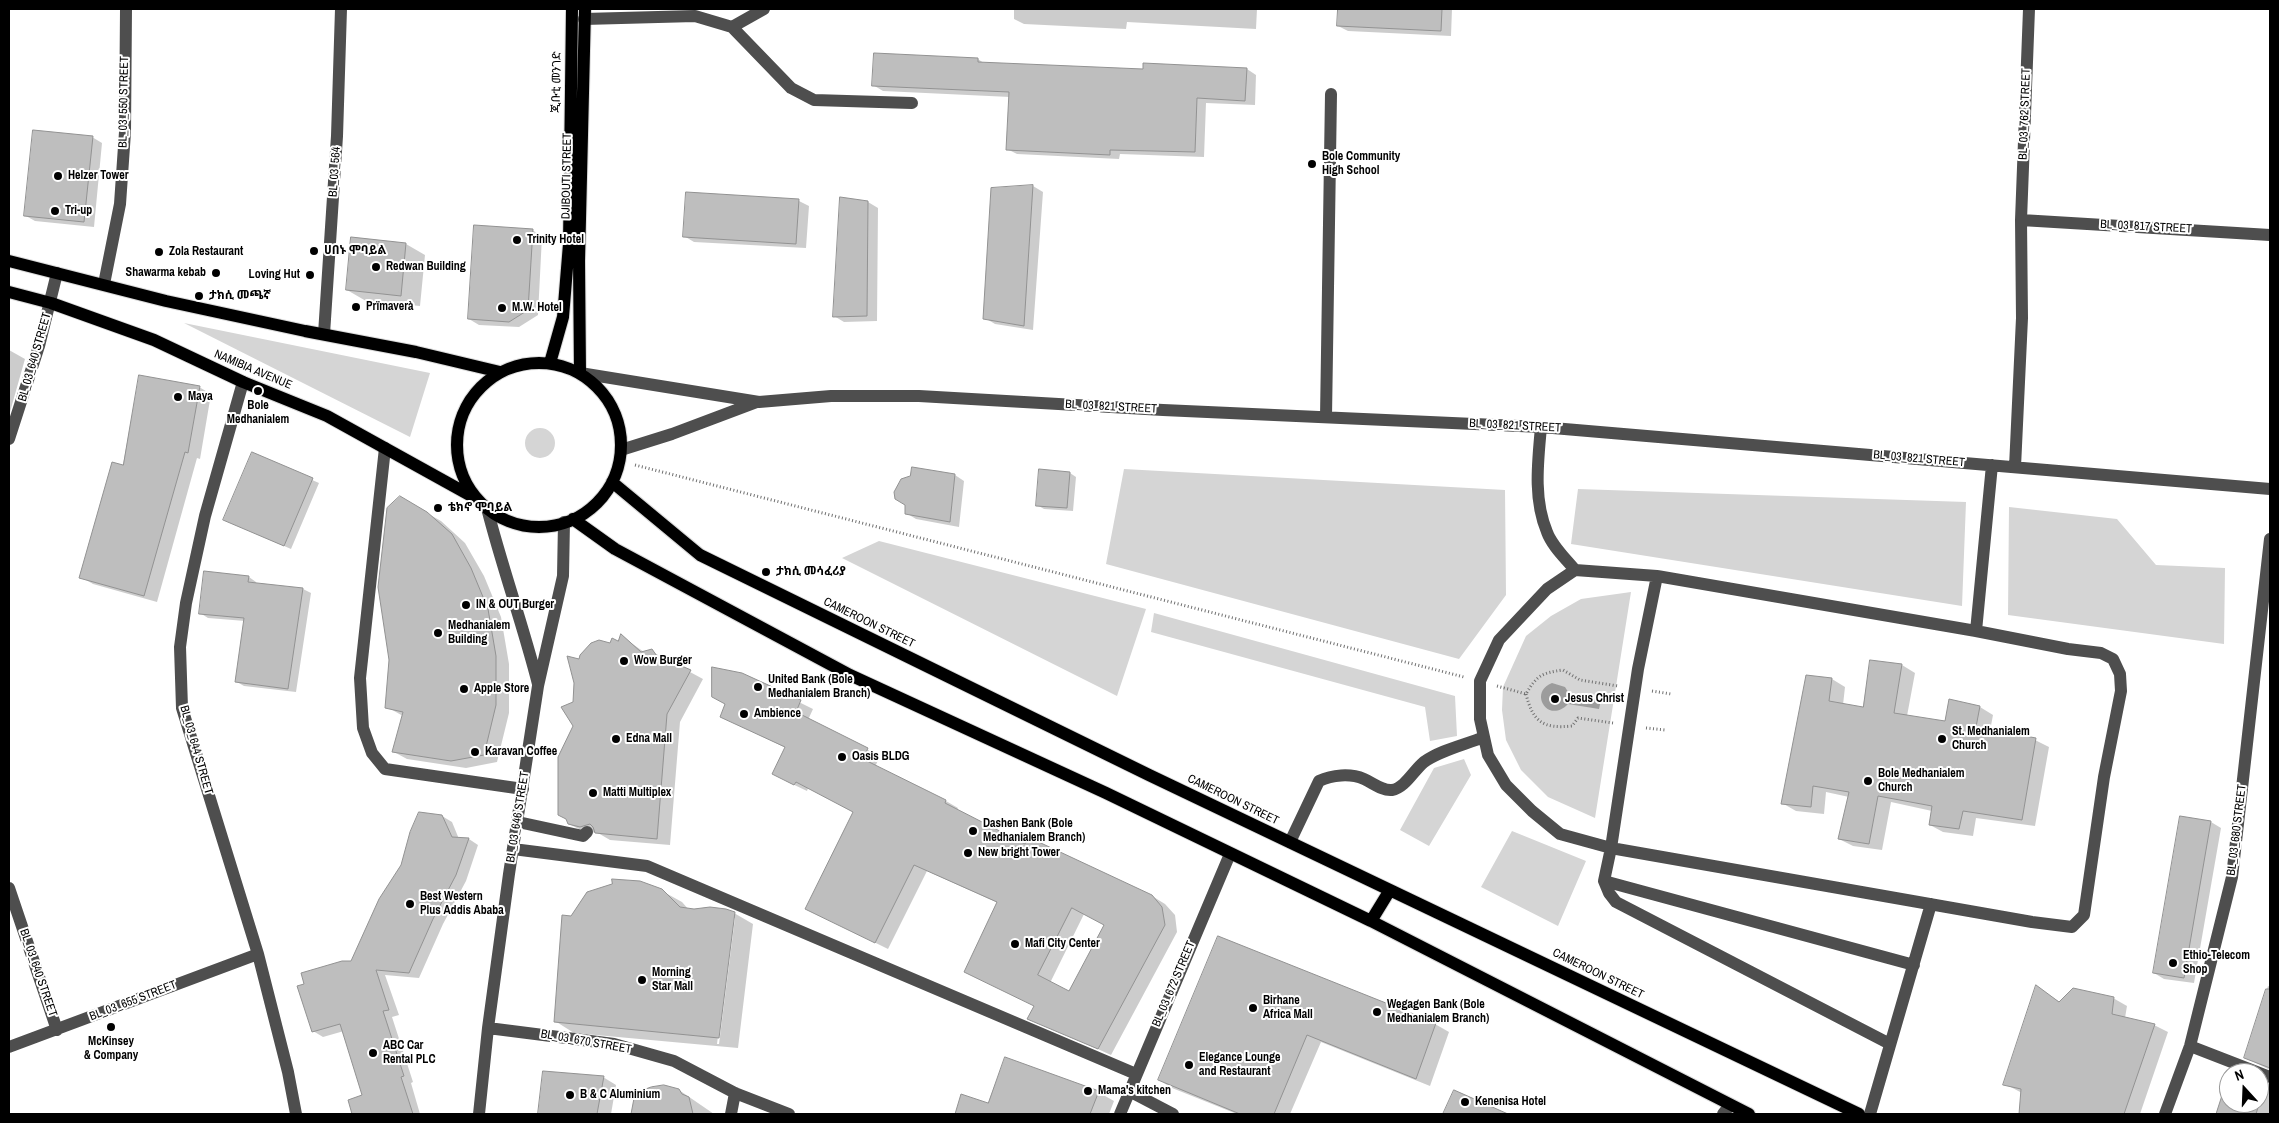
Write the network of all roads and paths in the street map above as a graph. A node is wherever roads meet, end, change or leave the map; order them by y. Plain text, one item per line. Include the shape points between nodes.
1 (126, 9) edge
2 (341, 9) edge
3 (572, 9) edge
4 (764, 9) edge
5 (2029, 9) edge
6 (585, 14) edge
7 (732, 27) junction
8 (1332, 94) dead end
9 (912, 103) dead end
10 (2022, 220) junction
11 (2270, 235) edge
12 (9, 261) edge
13 (57, 273) junction
14 (104, 284) junction
15 (9, 292) edge
16 (51, 303) junction
17 (324, 334) junction
18 (550, 363) junction
19 (500, 372) junction
20 (580, 373) junction
21 (243, 382) junction
22 (759, 402) junction
23 (1326, 417) junction
24 (1541, 427) junction
25 (9, 440) edge
26 (385, 448) junction
27 (620, 456) junction
28 (1992, 465) junction
29 (2015, 467) junction
30 (612, 482) junction
31 (2270, 489) edge
32 (476, 498) junction
33 (487, 508) junction
34 (569, 521) junction
35 (2270, 539) edge
36 (1575, 570) junction
37 (1657, 576) junction
38 (2266, 608) edge
39 (1976, 631) junction
40 (1480, 681) junction
41 (538, 686) junction
42 (1636, 688) junction
43 (1526, 694) junction
44 (1671, 694) dead end
45 (1631, 725) junction
46 (1665, 730) dead end
47 (1484, 738) junction
48 (523, 789) junction
49 (518, 822) junction
50 (587, 832) dead end
51 (1290, 842) junction
52 (1611, 848) junction
53 (513, 849) junction
54 (1230, 854) junction
55 (1604, 881) junction
56 (9, 888) edge
57 (1390, 890) junction
58 (1931, 904) junction
59 (1371, 921) junction
60 (258, 954) junction
61 (1914, 966) junction
62 (488, 1028) junction
63 (58, 1030) junction
64 (1890, 1044) junction
65 (2190, 1046) junction
66 (9, 1048) edge
67 (1136, 1074) junction
68 (2270, 1077) edge
69 (1129, 1091) junction
70 (735, 1093) junction
71 (1726, 1109) edge
72 (296, 1114) edge
73 (479, 1114) edge
74 (732, 1114) edge
75 (789, 1114) edge
76 (1120, 1114) edge
77 (1173, 1114) edge
78 (1749, 1114) edge
79 (1859, 1114) edge
80 (1870, 1114) edge
81 (2165, 1114) edge

1 - 14 street, BL_03_550 STREET via 125,132 120,204
2 - 17 street, BL_03_564 via 337,136
3 - 18 main road, ጂቡቲ መንገድ via 570,244 563,317
4 - 7 street
5 - 10 street, BL_03_762 STREET
6 - 7 street via 695,16
6 - 20 main road, DJIBOUTI STREET via 579,261
7 - 9 street via 792,88 814,100
8 - 23 street
10 - 11 street, BL_03_817 STREET
10 - 29 street, BL_03_762 STREET via 2022,318
12 - 13 main road
13 - 14 main road
13 - 16 street, BL_03_640 STREET
14 - 17 main road via 166,301
15 - 16 main road, NAMIBIA AVENUE
16 - 21 main road, NAMIBIA AVENUE via 154,340
16 - 25 street, BL_03_640 STREET
17 - 19 main road
18 - 19 main road via 535,362
18 - 20 main road
19 - 32 main road via 479,388 464,410 457,434 458,460
20 - 22 street
20 - 27 main road via 600,390 614,411 621,436
21 - 26 main road, NAMIBIA AVENUE via 327,416
21 - 60 street, BL_03_644 STREET via 205,516 180,647 182,708
22 - 23 street, BL_03_821 STREET via 832,396 919,396
22 - 27 street
23 - 24 street, BL_03_821 STREET
24 - 28 street, BL_03_821 STREET
24 - 36 street via 1537,484 1545,526
26 - 32 main road, NAMIBIA AVENUE
26 - 48 street via 360,678 363,728 372,753 385,769
27 - 30 main road
27 - 40 path
28 - 29 street, BL_03_821 STREET
28 - 39 street
29 - 31 street, BL_03_821 STREET
30 - 34 main road via 596,504
30 - 51 main road, CAMEROON STREET via 700,555
32 - 33 main road
33 - 34 main road via 506,520 528,526 551,526
33 - 41 street
34 - 41 street, BL_03_646 STREET via 563,576
34 - 54 main road via 850,675
35 - 38 street, BL_03_680 STREET
36 - 37 street
36 - 40 street via 1547,589 1499,640
37 - 39 street
37 - 42 street
38 - 65 street, BL_03_680 STREET via 2232,877
39 - 58 street via 2068,650 2101,653 2112,659 2120,674 2122,691 2104,777 2084,915 2078,922 2072,927
40 - 43 path
40 - 47 street via 1480,719
41 - 48 street, BL_03_646 STREET
42 - 43 path via 1580,680 1563,670 1544,672
42 - 44 path
42 - 45 street
43 - 45 path via 1533,714 1548,726 1572,726 1578,718
45 - 46 path
45 - 52 street
47 - 51 street via 1435,755 1398,788 1391,790 1362,778 1339,775 1319,781
47 - 52 street via 1488,754 1506,785 1532,811 1560,834
48 - 49 street, BL_03_646 STREET
49 - 50 street via 583,836
49 - 53 street, BL_03_646 STREET
51 - 57 main road, CAMEROON STREET
52 - 55 street
52 - 58 street
53 - 62 street, BL_03_646 STREET
53 - 67 street via 646,866
54 - 59 main road
54 - 67 street, BL_03_672 STREET
55 - 61 street
55 - 64 street via 1616,902
56 - 63 street, BL_03_640 STREET
57 - 59 main road
57 - 79 main road, CAMEROON STREET
58 - 61 street
59 - 71 main road
60 - 63 street, BL_03_655 STREET
60 - 72 street, BL_03_644 STREET
61 - 64 street
62 - 70 street, BL_03_670 STREET via 614,1044 674,1061
62 - 73 street, BL_03_646 STREET
63 - 66 street, BL_03_655 STREET
64 - 80 street
65 - 68 street
65 - 81 street, BL_03_680 STREET
67 - 69 street, BL_03_672 STREET
69 - 76 street, BL_03_672 STREET
69 - 77 street
70 - 74 street
70 - 75 street, BL_03_670 STREET
71 - 78 main road

